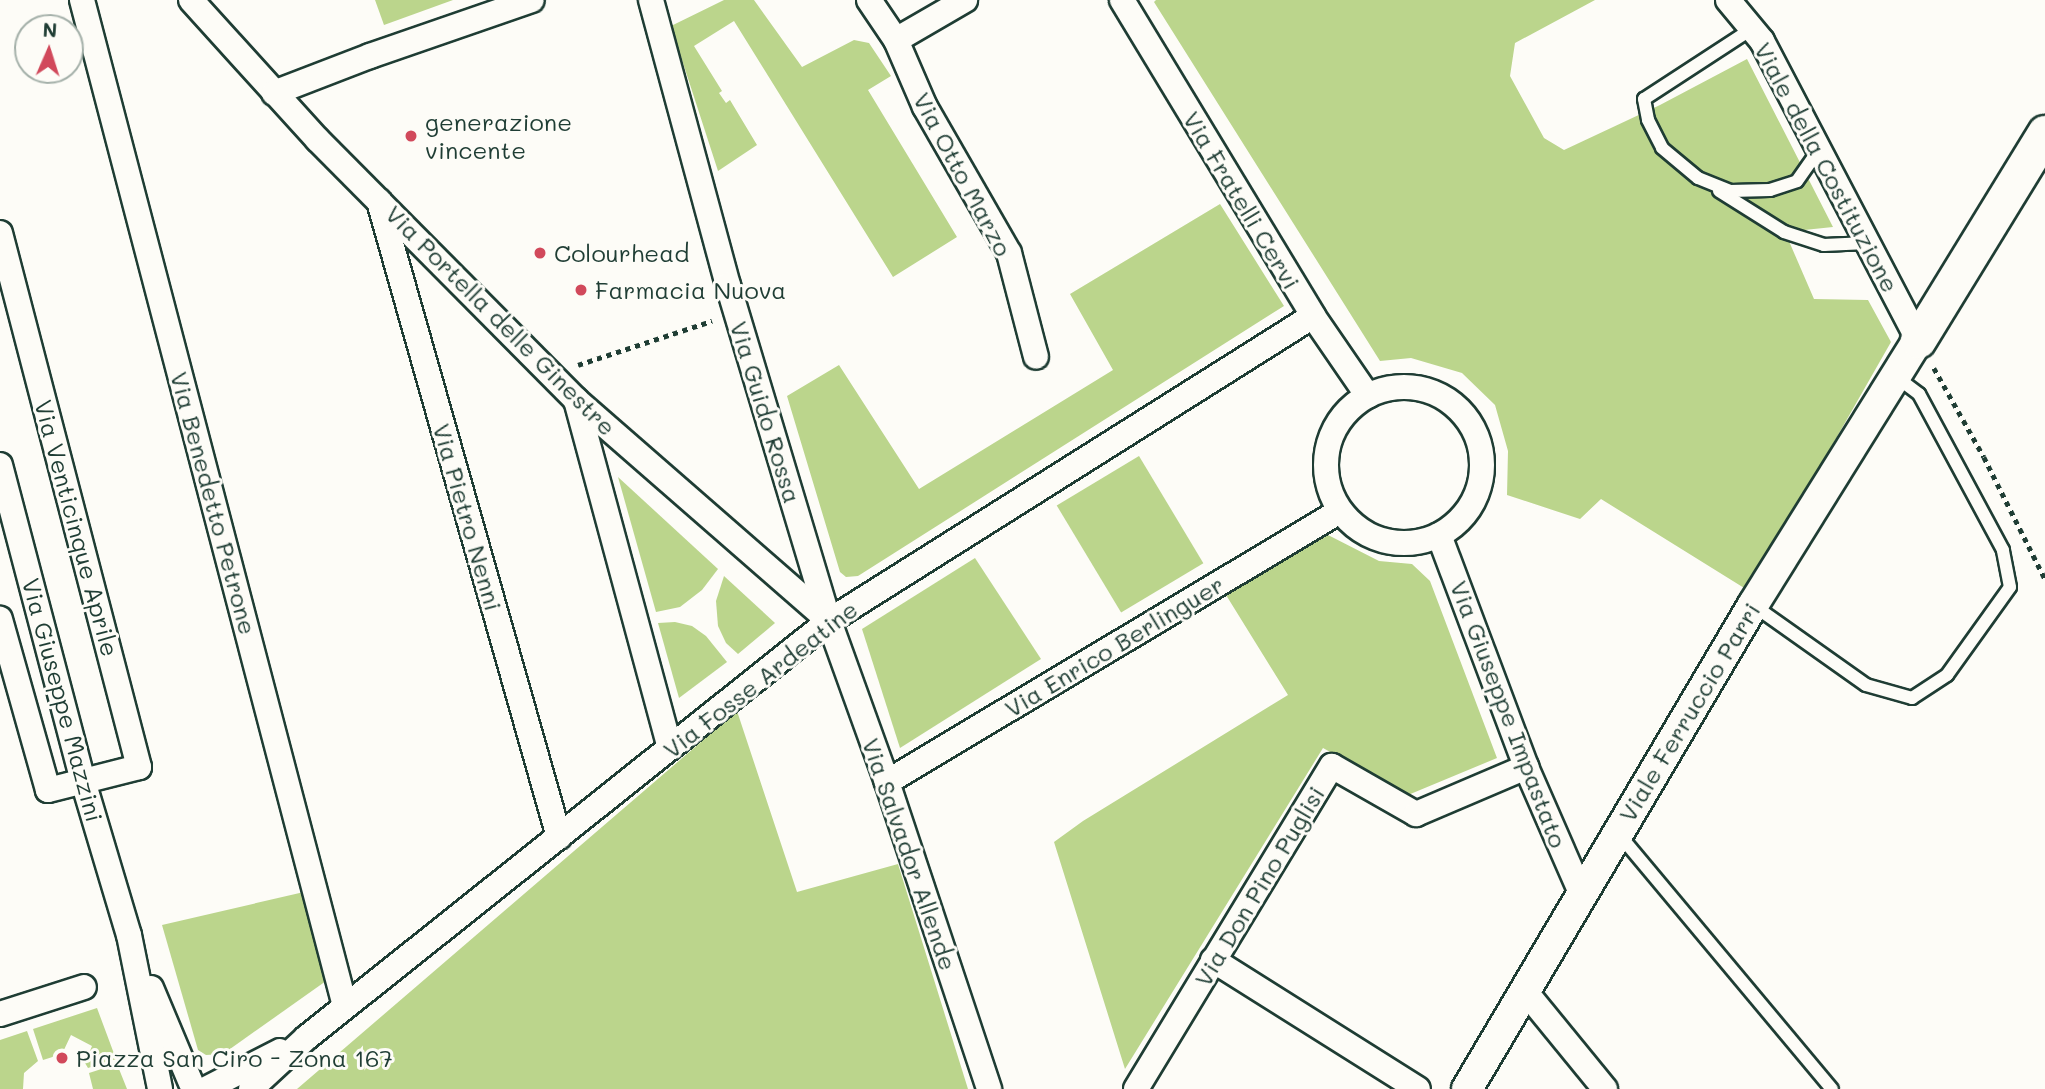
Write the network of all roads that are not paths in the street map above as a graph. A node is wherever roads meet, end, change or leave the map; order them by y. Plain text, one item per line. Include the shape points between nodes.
1 (82, 0) edge
2 (191, 0) edge
3 (532, 0) edge
4 (651, 0) edge
5 (869, 0) edge
6 (965, 0) edge
7 (1122, 0) edge
8 (1728, 0) edge
9 (1753, 29) junction
10 (896, 40) junction
11 (274, 93) junction
12 (2045, 134) edge
13 (1818, 152) junction
14 (1698, 178) junction
15 (378, 198) junction
16 (0, 233) edge
17 (1867, 243) junction
18 (1313, 316) junction
19 (1918, 340) junction
20 (1036, 356) dead end
21 (1895, 376) junction
22 (1368, 396) junction
23 (576, 400) junction
24 (0, 465) edge
25 (1340, 511) junction
26 (1439, 535) junction
27 (1753, 605) junction
28 (0, 620) edge
29 (829, 621) junction
30 (670, 748) junction
31 (1526, 767) junction
32 (83, 781) junction
33 (887, 782) junction
34 (1617, 832) junction
35 (559, 837) junction
36 (1581, 893) junction
37 (129, 935) junction
38 (1213, 960) junction
39 (85, 987) dead end
40 (1524, 990) junction
41 (345, 1006) junction
42 (0, 1014) edge
43 (306, 1038) junction
44 (194, 1087) edge
45 (160, 1089) edge
46 (251, 1089) edge
47 (989, 1089) edge
48 (1136, 1089) edge
49 (1418, 1089) edge
50 (1467, 1089) edge
51 (1605, 1089) edge
52 (1832, 1089) edge

1 - 41 street, Via Benedetto Petrone
2 - 11 street, Via Portella delle Ginestre
3 - 11 street
4 - 29 street, Via Guido Rossa via 736,313
5 - 10 street, Via Otto Marzo
6 - 10 street
7 - 18 street, Via Fratelli Cervi
8 - 9 street, Viale della Costituzione
9 - 13 street, Viale della Costituzione
9 - 14 lane via 1644,99 1662,148
10 - 20 street, Via Otto Marzo via 925,107 1009,253
11 - 15 street, Via Portella delle Ginestre
12 - 19 main road
13 - 14 lane via 1797,181 1770,190 1730,191
13 - 17 street, Viale della Costituzione
14 - 17 lane via 1784,232 1824,245
15 - 23 street, Via Portella delle Ginestre
15 - 35 street, Via Pietro Nenni
16 - 32 street, Via Venticinque Aprile via 139,767
17 - 19 street, Viale della Costituzione
18 - 22 street, Via Fratelli Cervi
18 - 29 street, Via Fosse Ardeatine
19 - 21 street, Viale Ferruccio Parri
21 - 27 street, Viale Ferruccio Parri
21 - 27 lane via 1919,394 2003,550 2010,587 1947,675 1912,698 1866,685
22 - 25 street via 1340,421 1328,447 1326,476
22 - 26 street via 1386,389 1423,390 1456,408 1477,439 1481,457 1476,494 1467,510
23 - 29 street, Via Portella delle Ginestre
23 - 30 street
24 - 32 street, Via Giuseppe Mazzini
25 - 26 street via 1353,525 1385,541 1404,544
25 - 33 street, Via Enrico Berlinguer
26 - 31 street, Via Giuseppe Impastato
27 - 34 street, Viale Ferruccio Parri
28 - 32 street via 48,790
29 - 30 street, Via Fosse Ardeatine
29 - 33 street, Via Salvador Allende
30 - 35 street, Via Fosse Ardeatine
31 - 36 street, Via Giuseppe Impastato
31 - 38 street, Via Don Pino Puglisi via 1416,814 1332,766
32 - 37 street, Via Giuseppe Mazzini
33 - 47 street, Via Salvador Allende
34 - 36 street, Viale Ferruccio Parri
34 - 52 lane
35 - 41 street, Via Fosse Ardeatine
36 - 40 street, Viale Ferruccio Parri
37 - 44 street, Via Giuseppe Mazzini
37 - 45 street, Via Giuseppe Mazzini
38 - 48 street, Via Don Pino Puglisi
38 - 49 street
39 - 42 street
40 - 50 street, Viale Ferruccio Parri
40 - 51 street
41 - 43 street, Via Fosse Ardeatine
43 - 44 street
43 - 46 street

